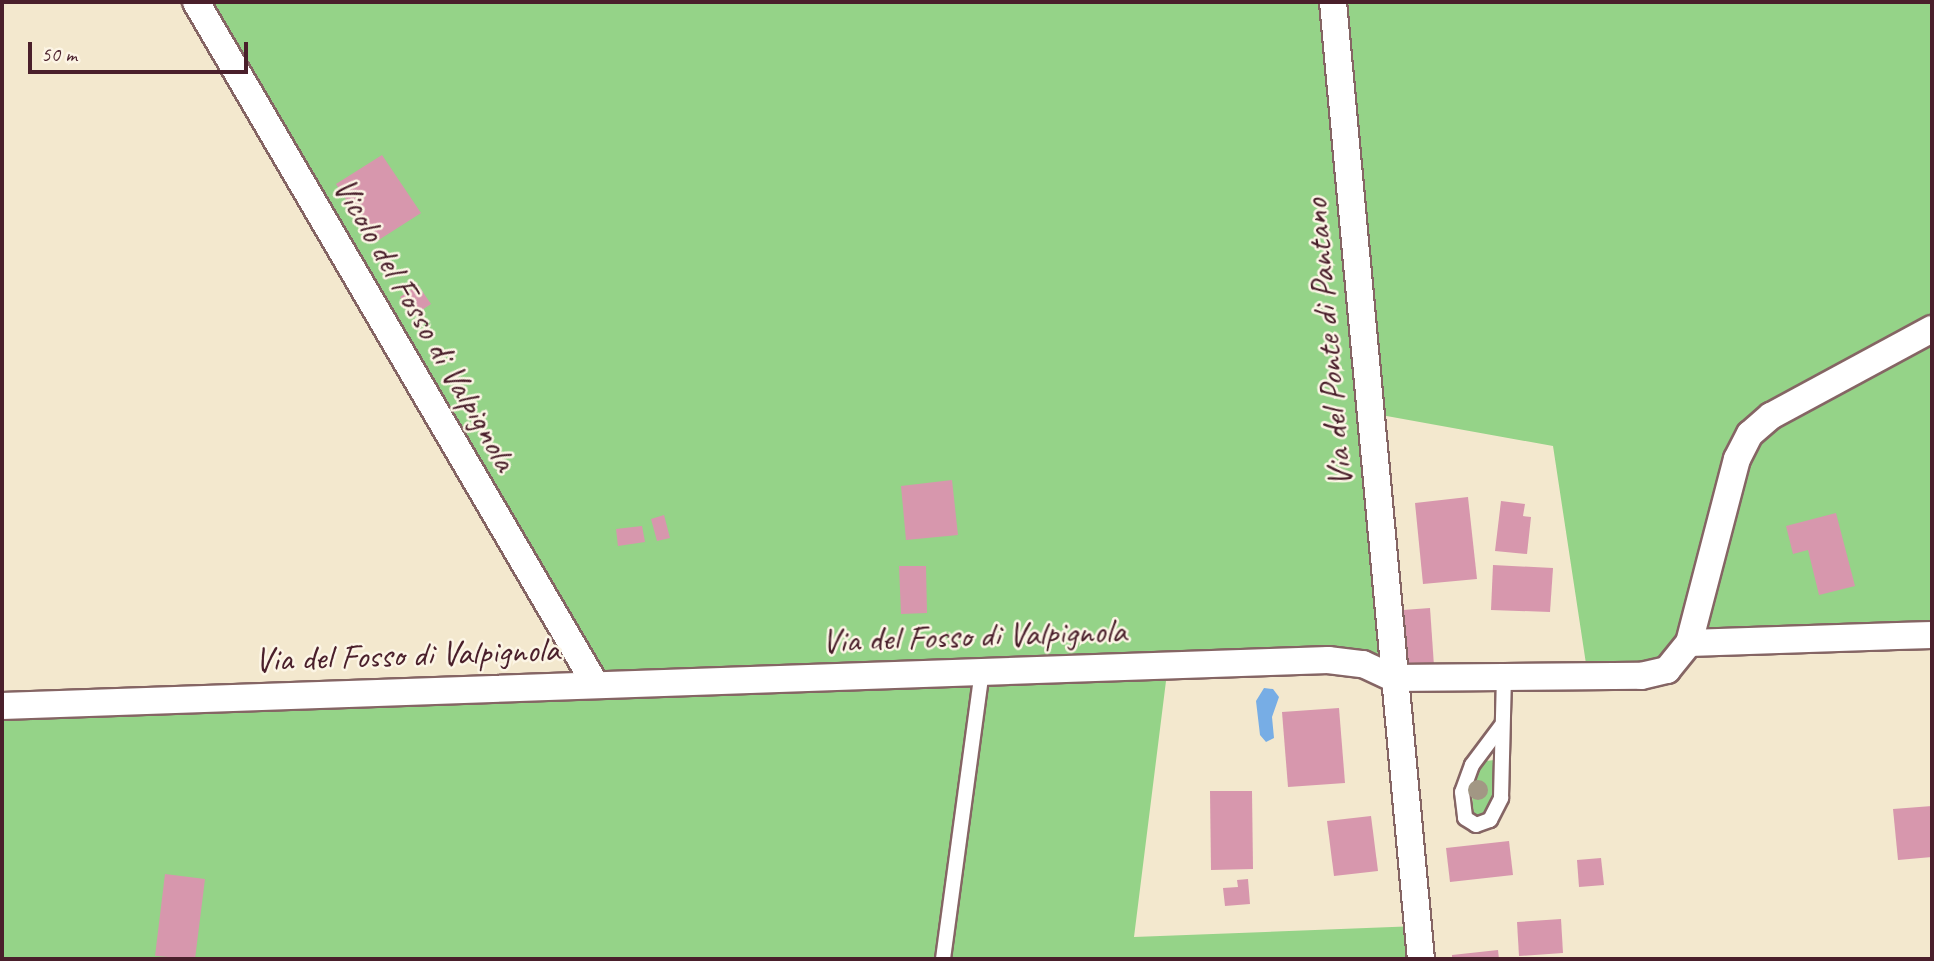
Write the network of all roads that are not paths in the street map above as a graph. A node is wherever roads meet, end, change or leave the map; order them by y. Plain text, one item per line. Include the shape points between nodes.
1 (196, 2) edge
2 (1333, 2) edge
3 (1932, 329) edge
4 (1932, 635) edge
5 (1689, 643) junction
6 (982, 671) junction
7 (1504, 677) junction
8 (1393, 678) junction
9 (594, 682) junction
10 (2, 706) edge
11 (1502, 725) junction
12 (943, 959) edge
13 (1421, 959) edge

1 - 9 street, Vicolo del Fosso di Valpignola
2 - 8 street, Via del Ponte di Pantano
3 - 5 street via 1771,416 1750,434 1737,459
4 - 5 street
5 - 7 street, Via del Fosso di Valpignola via 1671,667 1652,675
6 - 8 street, Via del Fosso di Valpignola via 1328,660 1363,664
6 - 9 street, Via del Fosso di Valpignola
6 - 12 lane
7 - 8 street, Via del Fosso di Valpignola
7 - 11 lane
8 - 13 street, Via del Ponte di Pantano
9 - 10 street, Via del Fosso di Valpignola
11 - 11 lane via 1472,765 1462,792 1465,818 1476,825 1490,820 1501,798

